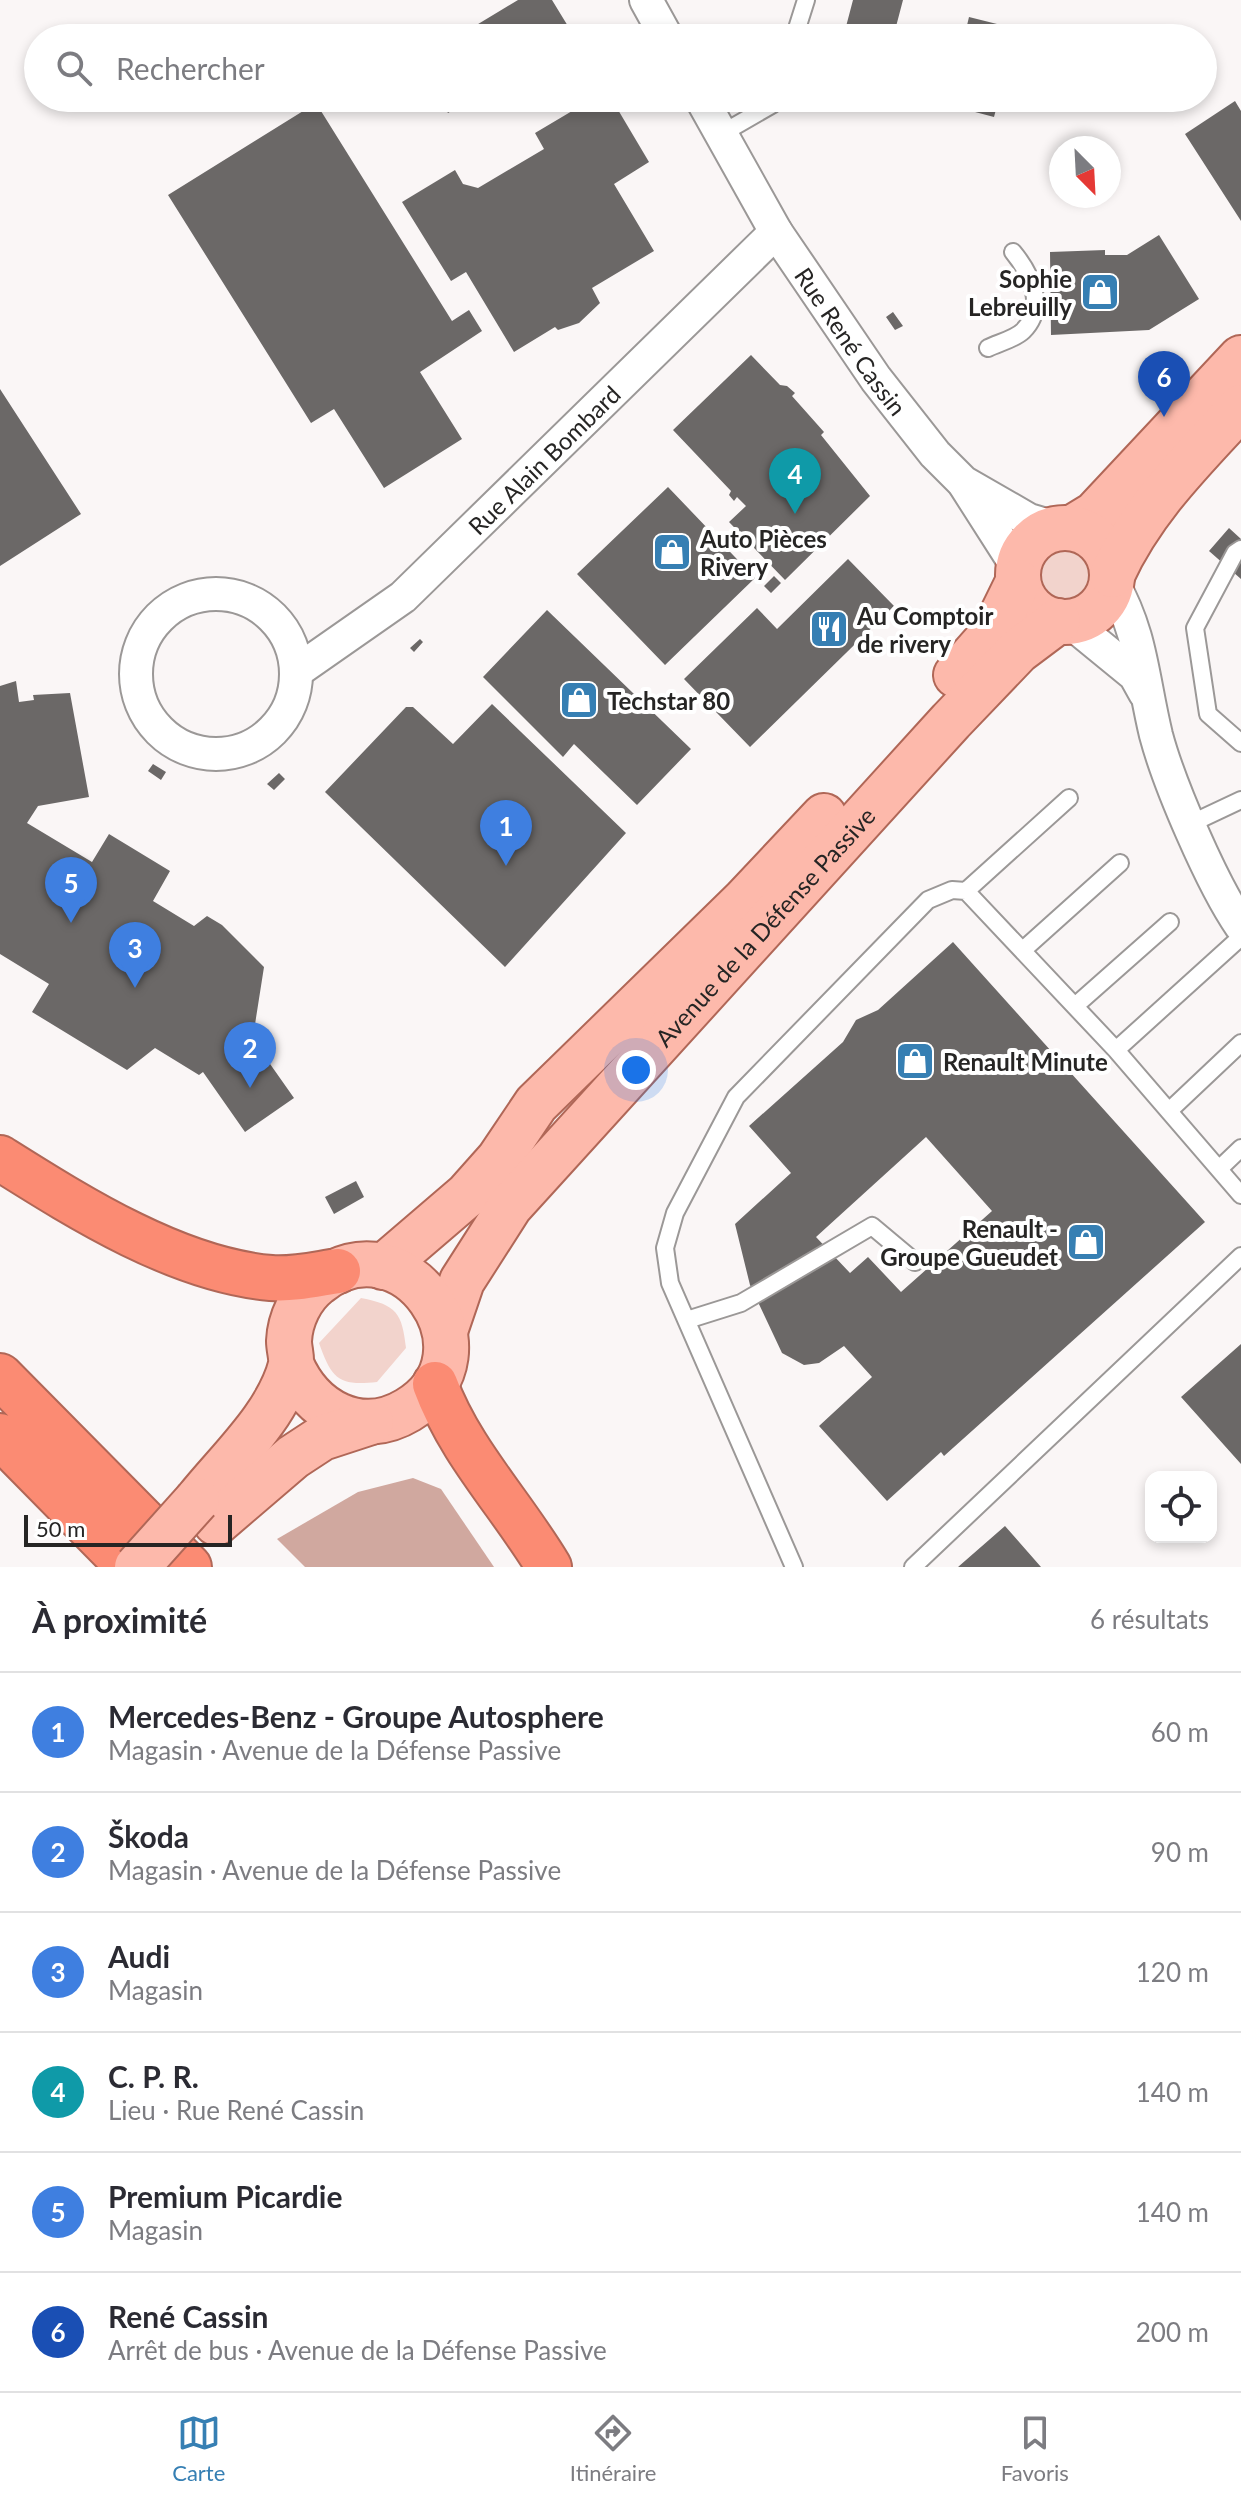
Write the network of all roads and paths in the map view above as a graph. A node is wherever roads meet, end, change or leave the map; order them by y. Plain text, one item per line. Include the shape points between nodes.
1 (646, 0) edge
2 (806, 0) edge
3 (659, 24) edge
4 (798, 24) edge
5 (709, 112) edge
6 (759, 112) edge
7 (721, 134) junction
8 (776, 232) junction
9 (1013, 252) dead end
10 (988, 348) dead end
11 (1241, 358) edge
12 (1241, 407) edge
13 (963, 482) junction
14 (1064, 528) junction
15 (1241, 549) edge
16 (1018, 575) junction
17 (1112, 578) junction
18 (1064, 621) junction
19 (297, 671) junction
20 (1147, 696) junction
21 (1241, 743) edge
22 (1069, 798) dead end
23 (1241, 800) edge
24 (1190, 824) junction
25 (1120, 863) dead end
26 (966, 891) junction
27 (1170, 922) dead end
28 (1241, 926) edge
29 (1241, 937) edge
30 (1023, 950) junction
31 (1075, 1006) junction
32 (1241, 1043) edge
33 (1116, 1050) junction
34 (1169, 1111) junction
35 (1241, 1148) edge
36 (0, 1158) edge
37 (1219, 1169) junction
38 (1241, 1195) edge
39 (1241, 1256) edge
40 (915, 1262) dead end
41 (383, 1267) junction
42 (338, 1271) junction
43 (687, 1320) junction
44 (445, 1331) junction
45 (291, 1364) junction
46 (0, 1376) edge
47 (435, 1384) junction
48 (371, 1422) junction
49 (0, 1436) edge
50 (207, 1511) junction
51 (129, 1567) edge
52 (137, 1567) edge
53 (177, 1567) edge
54 (189, 1567) edge
55 (549, 1567) edge
56 (794, 1567) edge
57 (913, 1567) edge

1 - 3 street
2 - 4 lane
5 - 7 street, Rue René Cassin
6 - 7 lane
7 - 8 street, Rue René Cassin
8 - 13 street, Rue René Cassin via 876,379
8 - 19 street, Rue Alain Bombard via 403,597
9 - 10 lane via 1029,272 1034,310 1022,332
11 - 14 main road via 1095,514
12 - 17 main road via 1161,494 1129,538
13 - 14 street, Rue René Cassin via 1029,520
13 - 16 street
14 - 16 main road via 1031,542
14 - 17 main road via 1096,539 1105,549
15 - 21 lane via 1195,628 1208,714
16 - 18 main road via 1032,608
16 - 41 main road, Avenue de la Défense Passive via 993,633 939,694 744,901 536,1104 467,1195
17 - 18 main road via 1097,609
17 - 20 street via 1136,632
18 - 20 street via 1135,675
18 - 44 main road, Avenue de la Défense Passive via 1018,651 979,691 510,1206 462,1281
19 - 19 street via 292,645 278,622 258,605 233,595 206,594 180,602 158,618 143,640 137,692 147,717 164,737 187,750 213,755 240,752 263,740 282,721 294,697
20 - 24 street
22 - 26 lane
23 - 24 lane
24 - 28 street
25 - 30 lane
26 - 30 lane
26 - 43 lane via 952,890 928,900 736,1097 675,1213 665,1248 670,1283
27 - 31 lane
29 - 33 lane
30 - 31 lane
31 - 33 lane
32 - 34 lane
33 - 34 lane
34 - 37 lane
35 - 37 lane
36 - 42 highway via 102,1221 220,1268 273,1278
37 - 38 lane
39 - 57 lane
40 - 43 lane via 872,1226 741,1303
41 - 42 main road
41 - 44 main road via 424,1290
42 - 45 main road via 303,1299 293,1319
43 - 56 lane
44 - 47 main road via 445,1358
45 - 48 main road via 299,1383 321,1406 349,1420
45 - 50 main road via 269,1411
46 - 54 highway
47 - 48 main road via 418,1404 396,1417
47 - 55 highway via 460,1439
48 - 50 main road via 322,1438
49 - 51 highway
50 - 52 main road, bridge
50 - 53 main road

